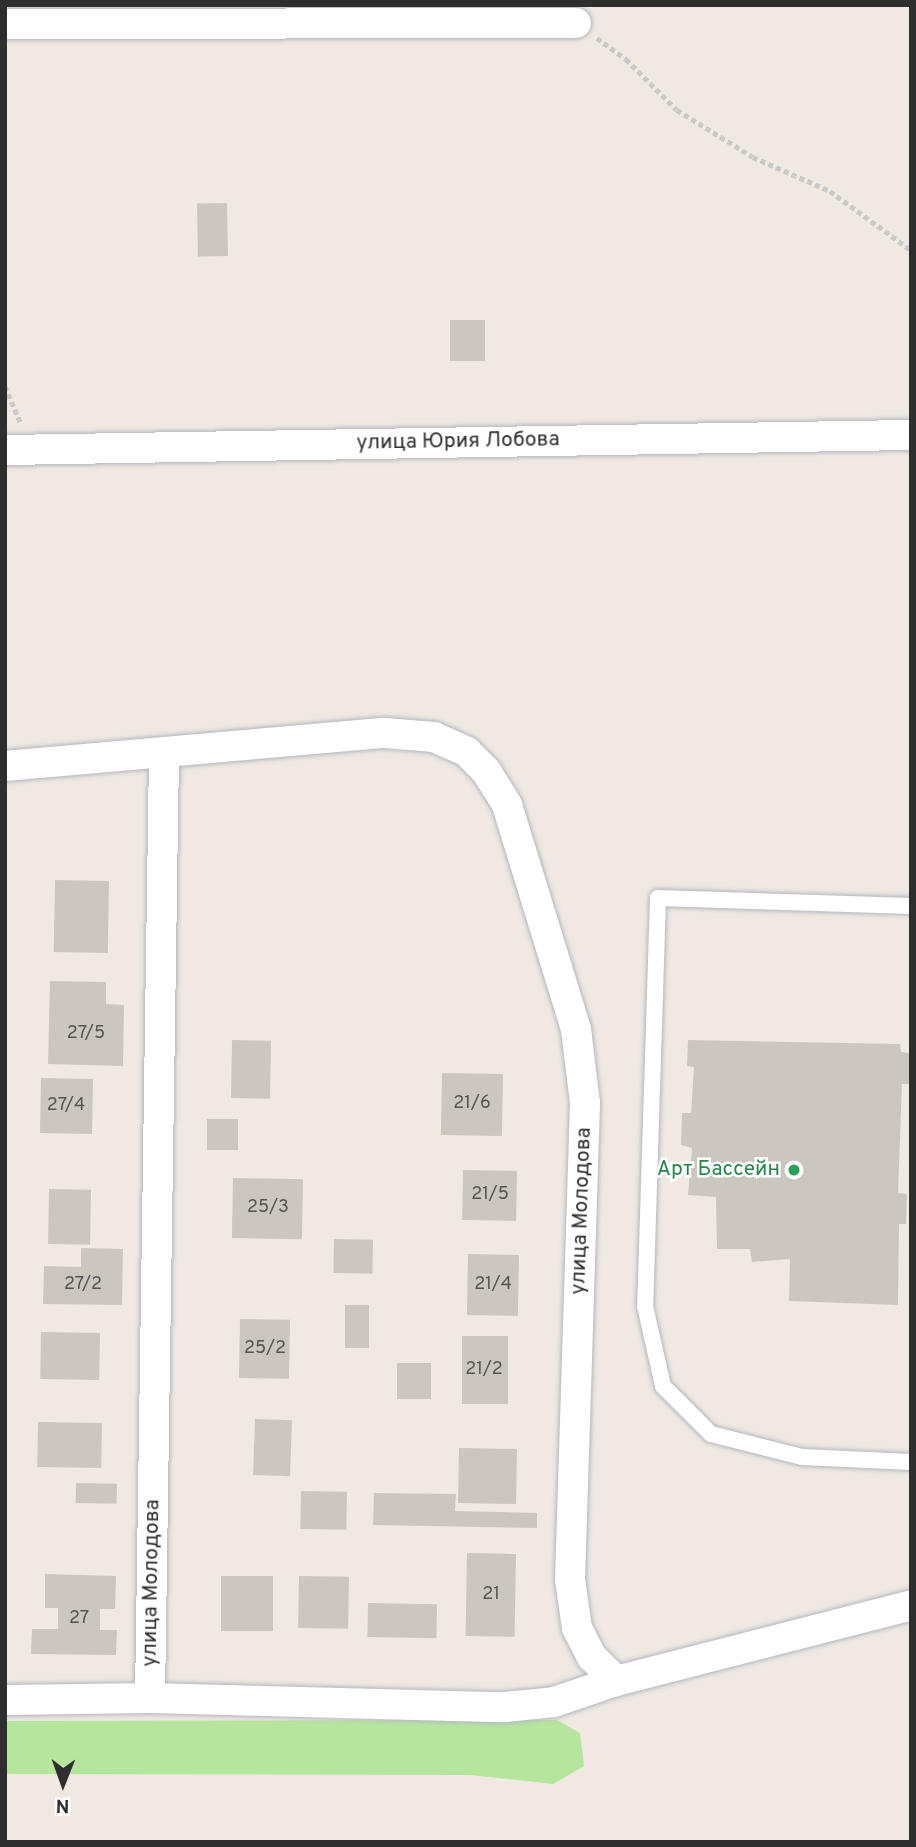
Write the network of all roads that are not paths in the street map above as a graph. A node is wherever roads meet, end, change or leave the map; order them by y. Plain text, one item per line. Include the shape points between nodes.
1 (576, 23) road end
2 (5, 24) edge
3 (911, 435) edge
4 (18, 450) edge
5 (164, 753) junction
6 (5, 766) edge
7 (911, 906) edge
8 (911, 1462) edge
9 (911, 1605) edge
10 (616, 1681) junction
11 (150, 1698) junction
12 (5, 1700) edge

1 - 2 street
3 - 4 street, улица Юрия Лобова
5 - 6 street
5 - 10 street, улица Молодова via 385,733 434,737 467,752 486,771 507,805 576,1028 586,1103 570,1579 577,1628 592,1657
5 - 11 street, улица Молодова
7 - 8 lane via 658,898 645,1306 663,1386 711,1434 802,1457
9 - 10 street
10 - 11 street via 554,1702 505,1707
11 - 12 street

